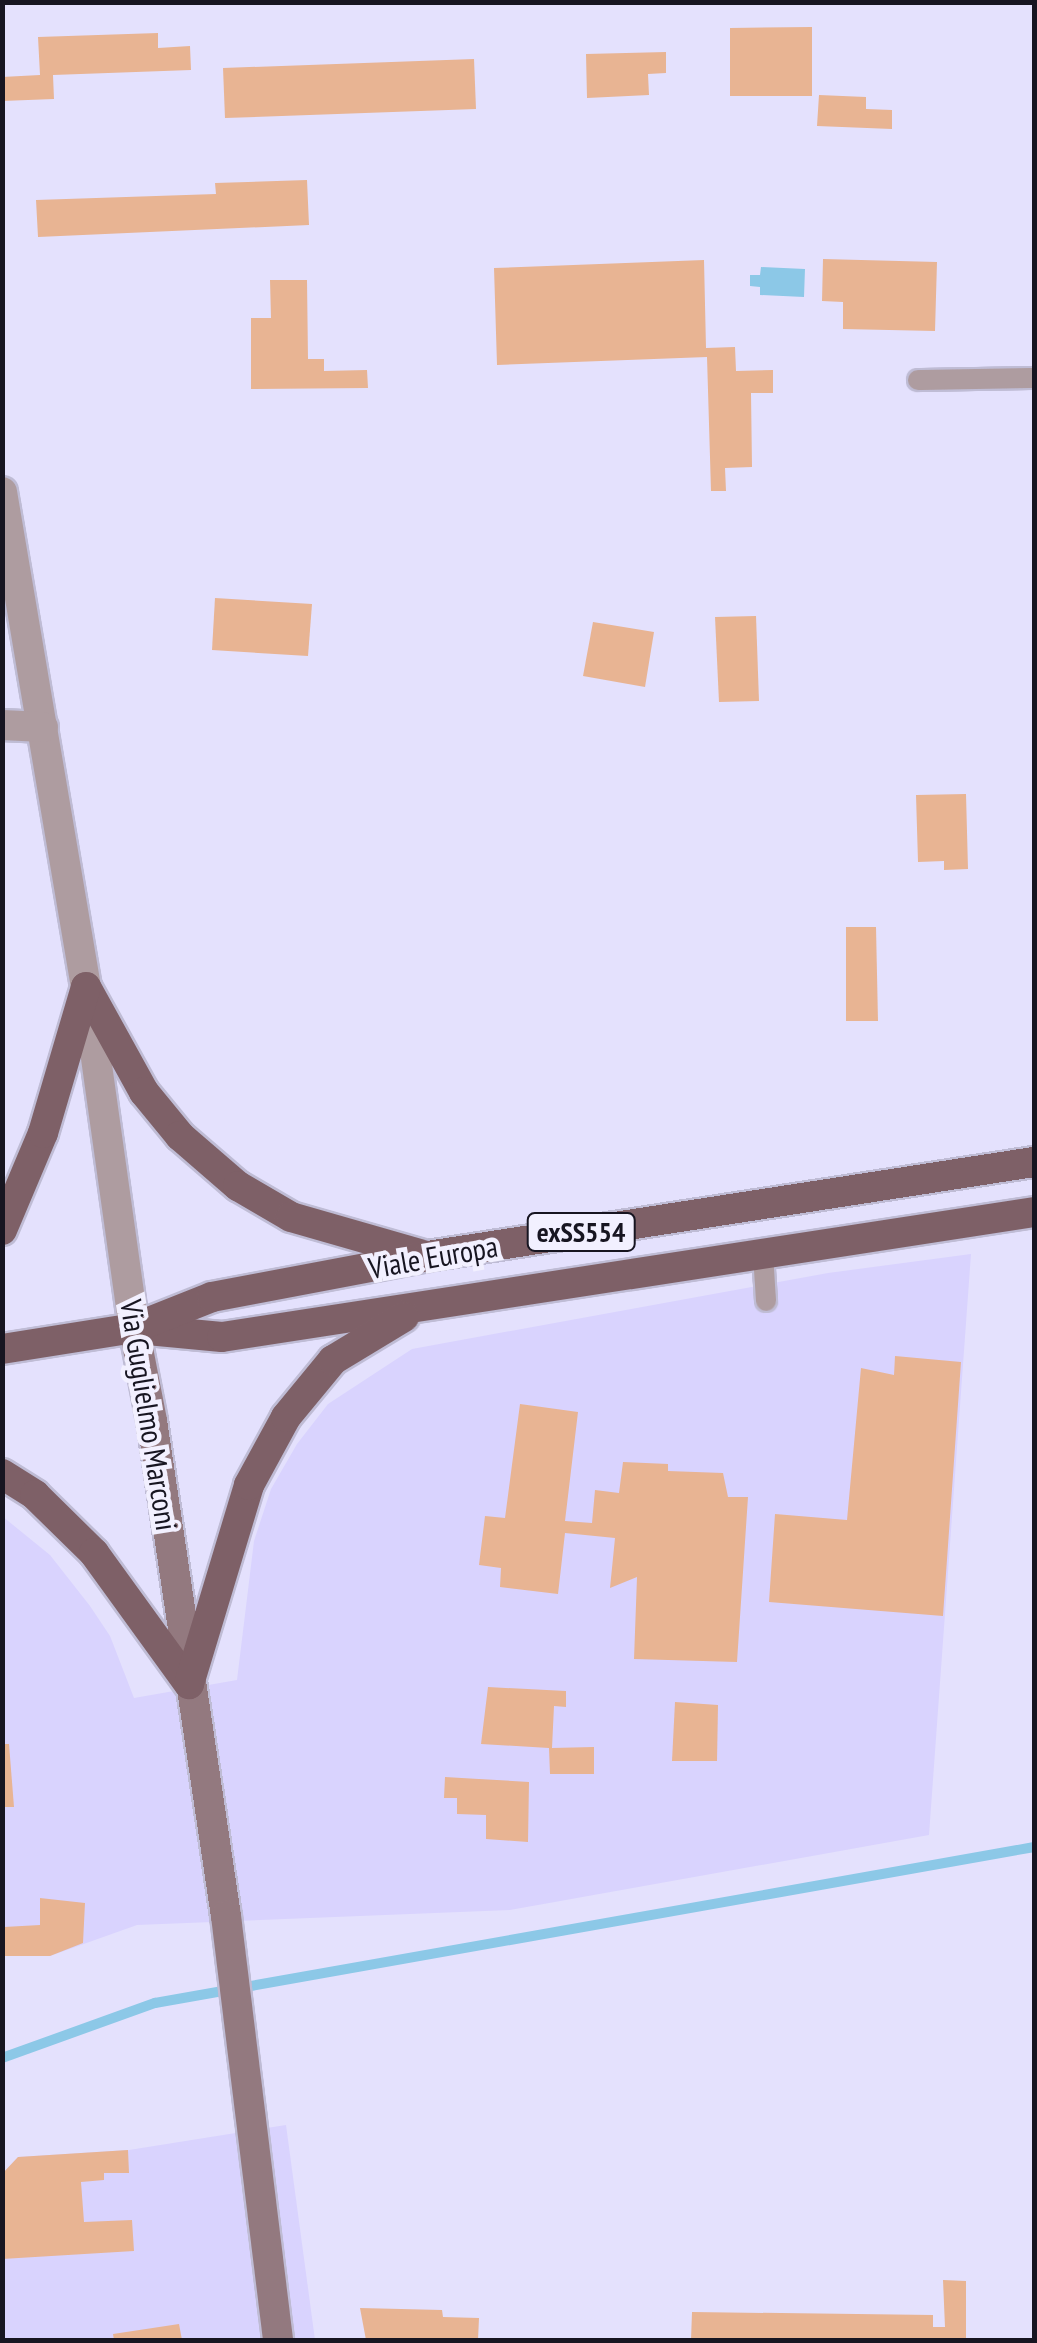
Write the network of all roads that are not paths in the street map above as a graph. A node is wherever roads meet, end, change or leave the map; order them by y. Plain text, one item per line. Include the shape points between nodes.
1 (1034, 378) edge
2 (918, 380) dead end
3 (2, 492) edge
4 (2, 725) edge
5 (43, 728) junction
6 (86, 987) junction
7 (1034, 1162) edge
8 (1034, 1212) edge
9 (2, 1230) edge
10 (763, 1254) junction
11 (428, 1256) junction
12 (766, 1301) dead end
13 (418, 1308) junction
14 (134, 1328) junction
15 (2, 1349) edge
16 (2, 1474) edge
17 (189, 1684) junction
18 (278, 2340) edge

1 - 2 lane
3 - 5 street, Via Guglielmo Marconi
4 - 5 street
5 - 6 street, Via Guglielmo Marconi
6 - 9 main road via 44,1134
6 - 11 main road via 144,1092 180,1136 238,1186 290,1217
6 - 14 street, Via Guglielmo Marconi
7 - 11 main road, Viale Europa / exSS554
8 - 10 main road, Viale Europa / exSS554
10 - 12 lane
10 - 13 main road, Viale Europa / exSS554
11 - 14 main road, Viale Europa / exSS554 via 212,1297
13 - 14 main road, Viale Europa / exSS554 via 222,1338
13 - 17 main road via 333,1360 286,1418 250,1485
14 - 15 main road, Viale Europa / exSS554
14 - 17 main road, Via Guglielmo Marconi
16 - 17 main road via 35,1495 94,1553
17 - 18 main road, Via Guglielmo Marconi via 226,1916

